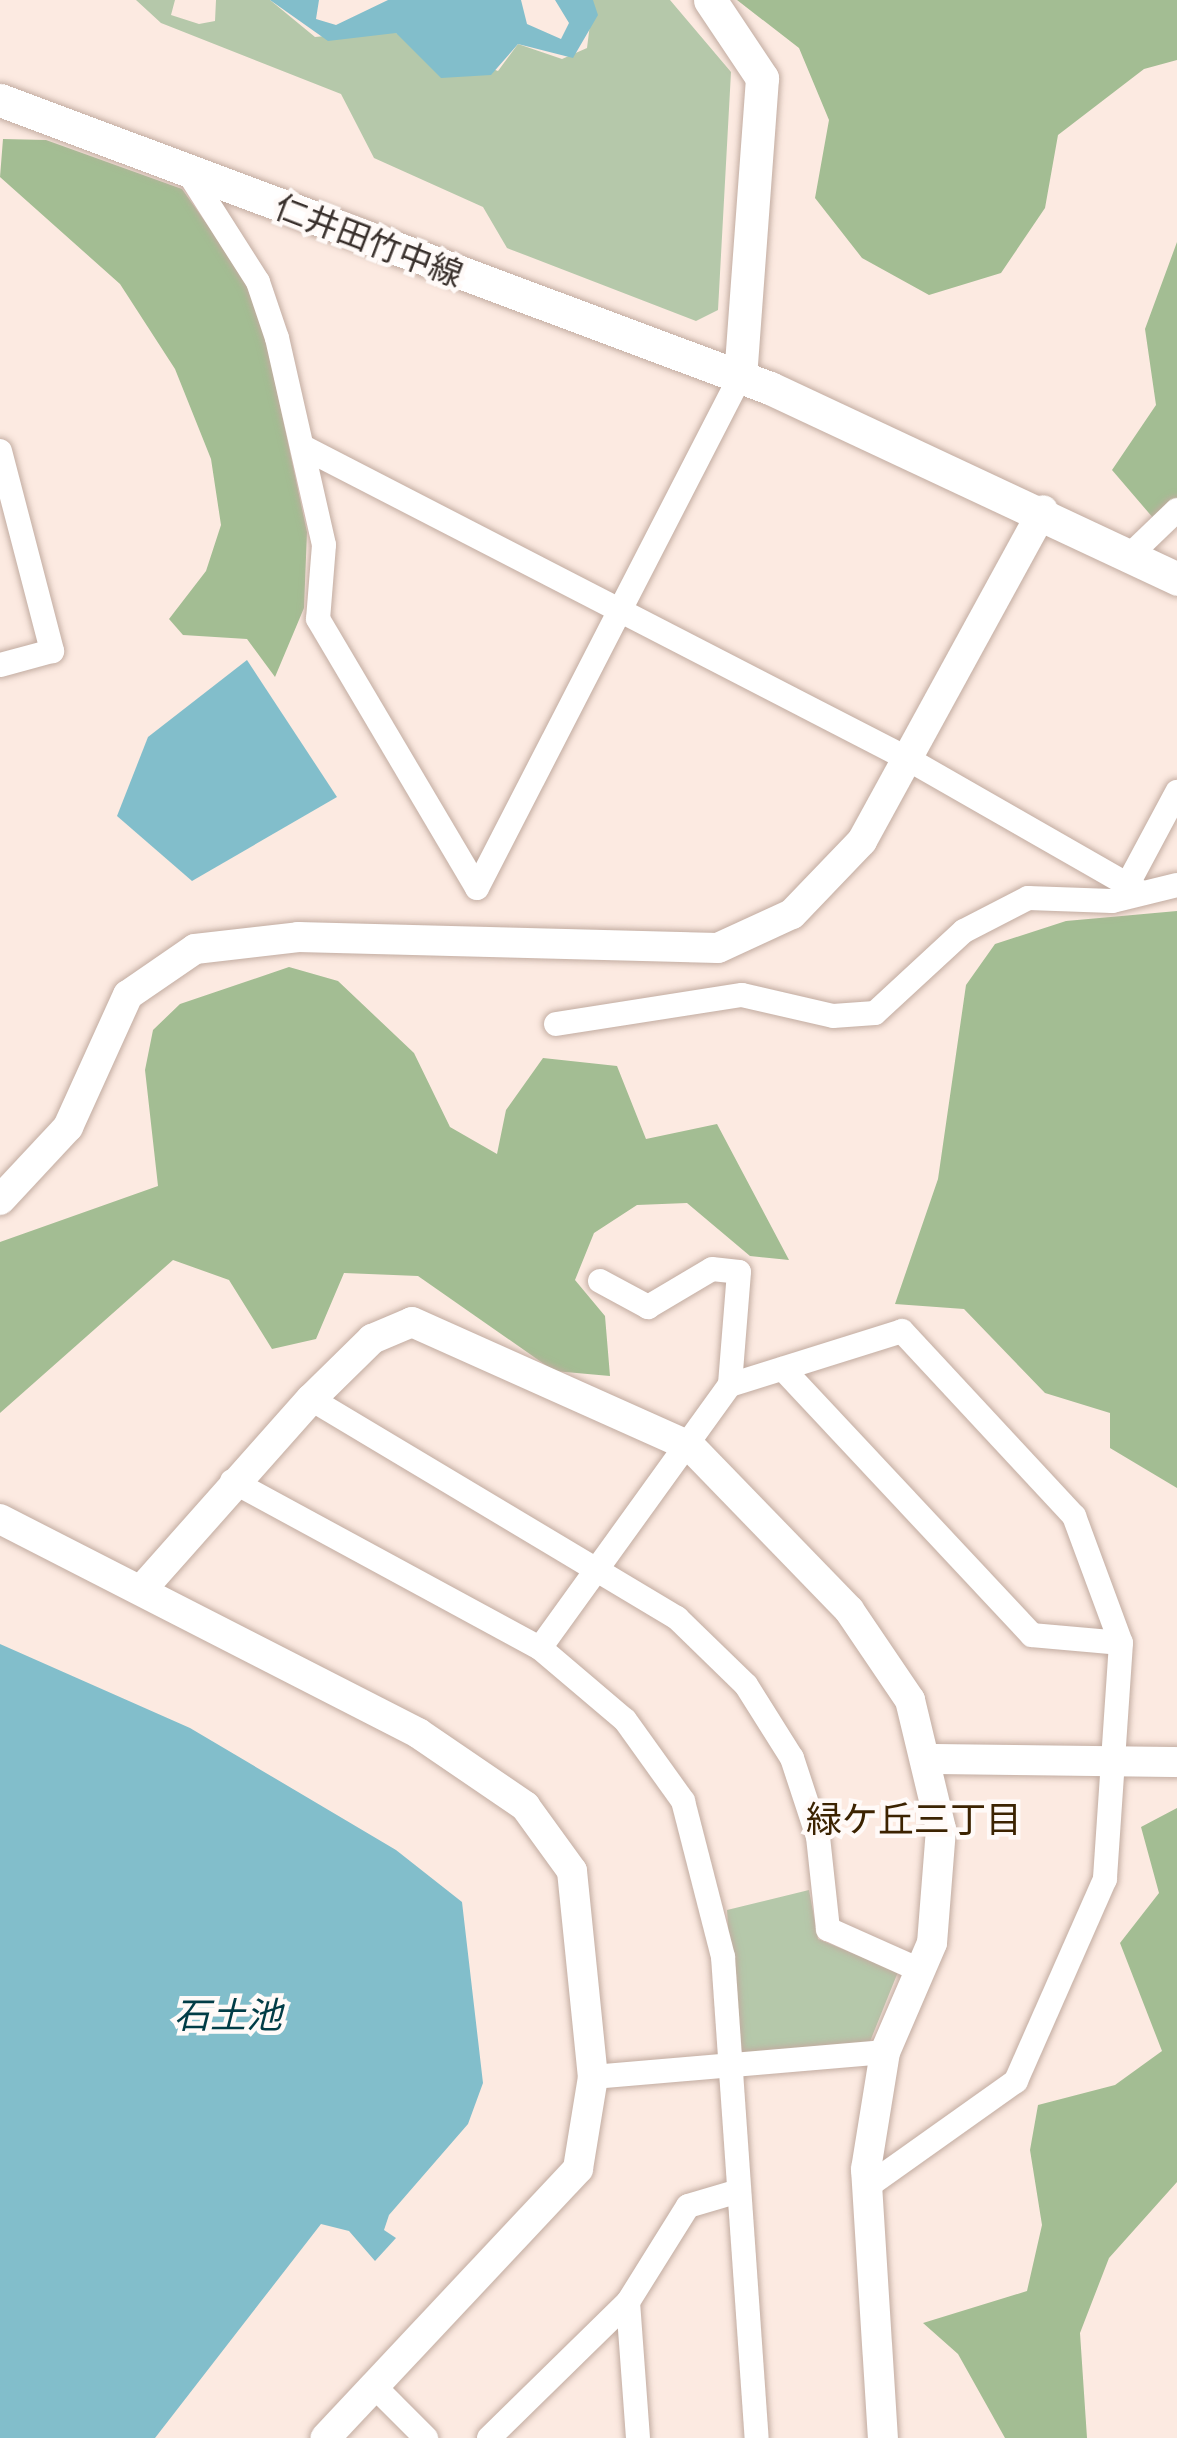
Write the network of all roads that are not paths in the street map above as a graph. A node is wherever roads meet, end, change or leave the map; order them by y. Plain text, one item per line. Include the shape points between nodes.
1 (710, 0) edge
2 (0, 100) edge
3 (188, 172) junction
4 (740, 377) junction
5 (305, 448) junction
6 (0, 451) edge
7 (1177, 509) edge
8 (1043, 510) junction
9 (1130, 555) junction
10 (1177, 579) edge
11 (623, 615) junction
12 (0, 665) edge
13 (908, 759) junction
14 (1177, 792) edge
15 (1177, 885) edge
16 (1136, 886) junction
17 (556, 1024) dead end
18 (0, 1200) edge
19 (600, 1281) dead end
20 (783, 1369) junction
21 (730, 1385) junction
22 (311, 1399) junction
23 (691, 1447) junction
24 (232, 1480) junction
25 (0, 1520) edge
26 (601, 1567) junction
27 (142, 1588) junction
28 (1121, 1643) junction
29 (540, 1648) junction
30 (1117, 1758) junction
31 (932, 1759) junction
32 (1177, 1762) edge
33 (915, 1968) junction
34 (885, 2052) junction
35 (728, 2061) junction
36 (593, 2077) junction
37 (868, 2186) junction
38 (739, 2191) junction
39 (628, 2302) junction
40 (376, 2387) junction
41 (325, 2438) edge
42 (426, 2438) edge
43 (489, 2438) edge
44 (638, 2438) edge
45 (758, 2438) edge
46 (884, 2438) edge

1 - 4 main road via 749,44 764,95
2 - 3 main road, 仁井田竹中線
3 - 4 main road, 仁井田竹中線
3 - 5 street via 259,282
4 - 8 main road, 仁井田竹中線
4 - 11 street
5 - 11 street
5 - 11 street via 324,545 318,619 477,889
6 - 12 street via 52,651
7 - 9 street
8 - 9 main road, 仁井田竹中線
8 - 13 street
9 - 10 main road, 仁井田竹中線
11 - 13 street
13 - 16 street
13 - 18 street via 847,864 792,914 718,948 298,937 170,958 112,1018 48,1158
14 - 16 street
15 - 16 street
16 - 17 street via 1028,898 964,931 875,1012 833,1016 742,995
19 - 21 street via 648,1307 712,1269 739,1272
20 - 21 street
20 - 28 street via 1032,1635
20 - 28 street via 902,1331 1074,1516
21 - 23 street
22 - 23 street via 372,1339 412,1322
22 - 24 street
22 - 26 street
23 - 26 street
23 - 31 street via 886,1654
24 - 27 street
24 - 29 street
25 - 27 street
26 - 29 street
26 - 33 street via 677,1618 746,1685 792,1758 818,1838 828,1929
27 - 36 street via 418,1733 547,1829 580,1899
28 - 30 street
29 - 35 street via 625,1720 683,1801 710,1876
30 - 31 street
30 - 32 street
30 - 37 street via 1105,1879 1016,2081
31 - 33 street via 940,1887 932,1942
33 - 34 street
34 - 35 street
34 - 37 street
35 - 36 street
35 - 38 street
36 - 40 street via 588,2142 558,2200
37 - 46 street
38 - 39 street via 688,2206
38 - 45 street
39 - 43 street
39 - 44 street
40 - 41 street
40 - 42 street

